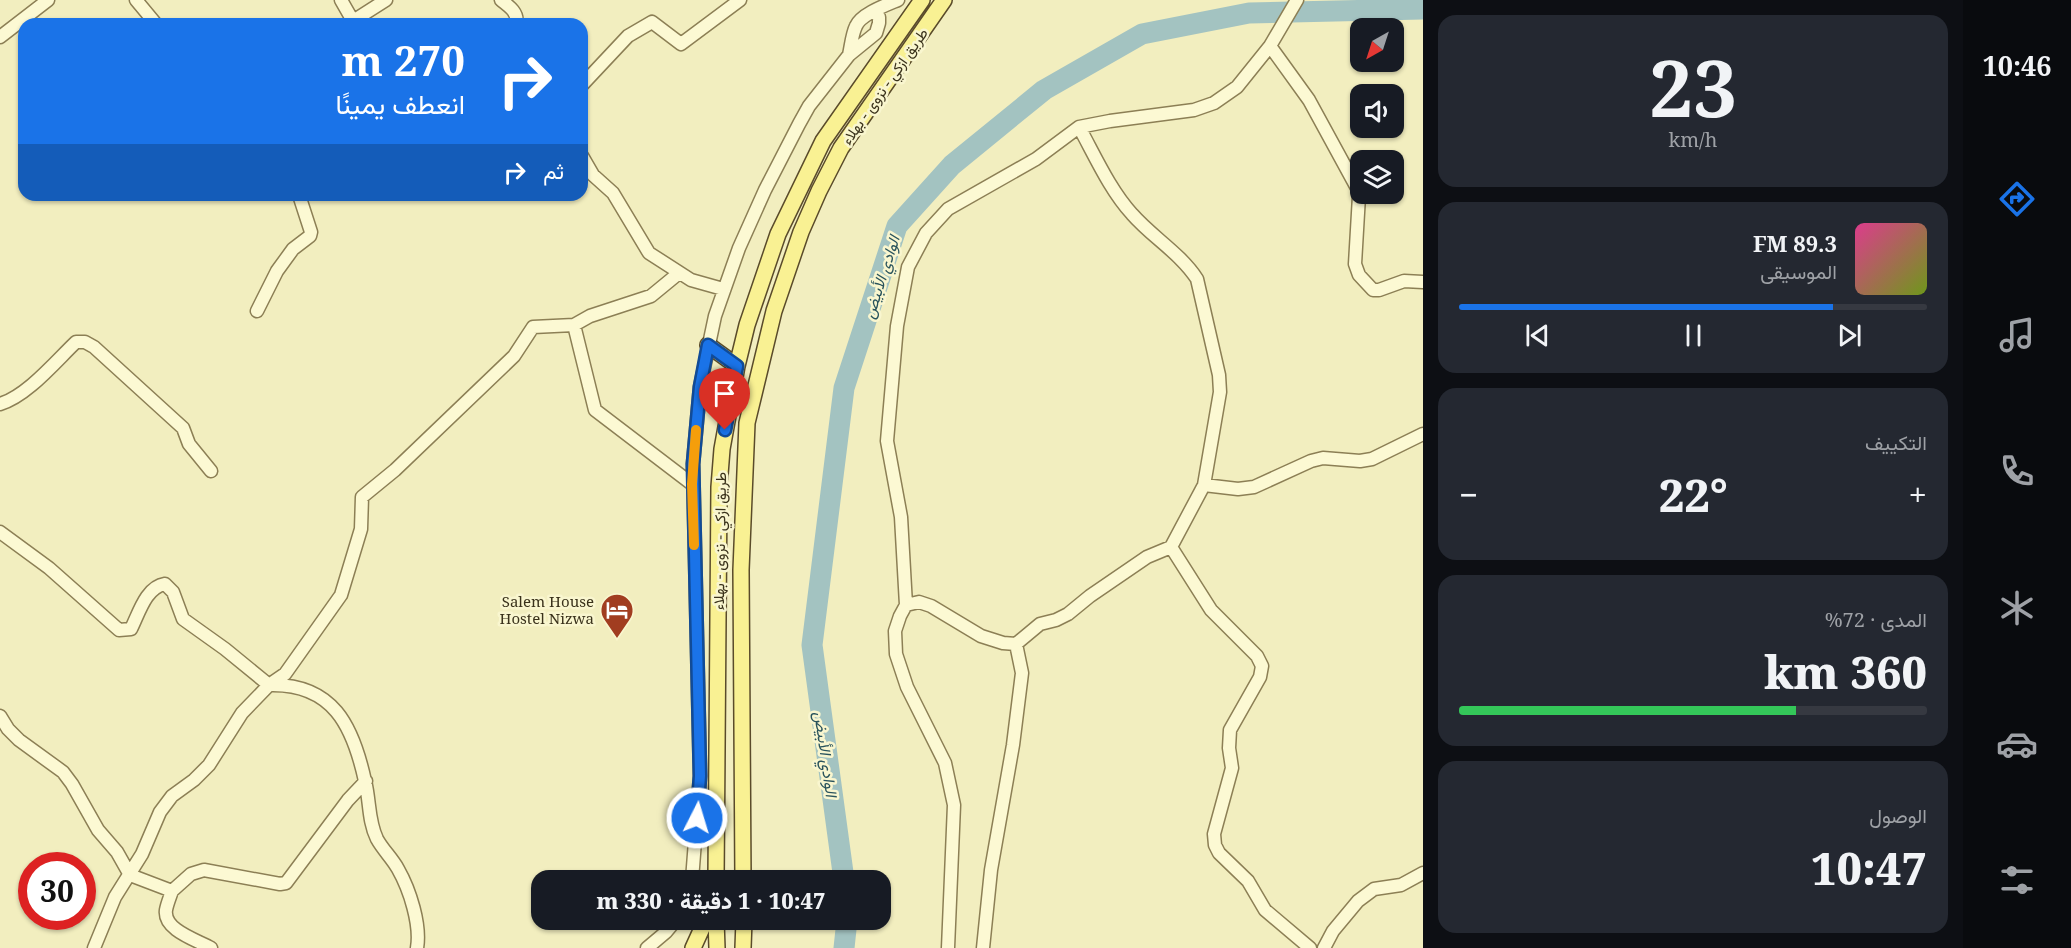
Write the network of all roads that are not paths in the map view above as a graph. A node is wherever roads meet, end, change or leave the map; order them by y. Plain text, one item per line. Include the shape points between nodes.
1 (48, 0) edge
2 (135, 0) edge
3 (341, 0) edge
4 (386, 0) edge
5 (501, 0) edge
6 (740, 0) edge
7 (898, 0) edge
8 (922, 0) edge
9 (946, 0) edge
10 (1297, 0) edge
11 (874, 12) junction
12 (25, 18) edge
13 (151, 18) edge
14 (351, 18) edge
15 (359, 18) edge
16 (516, 18) edge
17 (18, 23) edge
18 (0, 37) edge
19 (1270, 46) junction
20 (849, 55) junction
21 (588, 79) edge
22 (1079, 128) junction
23 (588, 166) edge
24 (301, 201) edge
25 (679, 273) junction
26 (1423, 282) edge
27 (723, 289) junction
28 (257, 311) dead end
29 (574, 325) junction
30 (708, 345) junction
31 (737, 366) junction
32 (0, 404) edge
33 (1423, 434) edge
34 (211, 471) dead end
35 (692, 484) junction
36 (1204, 485) junction
37 (0, 532) edge
38 (1172, 547) junction
39 (906, 605) junction
40 (1016, 644) junction
41 (269, 685) junction
42 (0, 716) edge
43 (366, 781) junction
44 (715, 836) junction
45 (693, 870) edge
46 (710, 870) edge
47 (716, 870) edge
48 (743, 870) edge
49 (1423, 873) edge
50 (130, 875) junction
51 (172, 891) junction
52 (668, 930) edge
53 (700, 930) edge
54 (716, 930) edge
55 (744, 930) edge
56 (94, 948) edge
57 (211, 948) edge
58 (417, 948) edge
59 (647, 948) edge
60 (693, 948) edge
61 (717, 948) edge
62 (744, 948) edge
63 (948, 948) edge
64 (983, 948) edge
65 (1310, 948) edge
66 (1324, 948) edge

1 - 12 street
2 - 13 street
3 - 14 street
4 - 15 street
5 - 16 street
6 - 21 street via 681,44 652,22 628,36
7 - 11 street
8 - 31 main road, طريق ازكي - نزوى - بهلاء via 823,141 800,185 778,234
9 - 48 main road, طريق ازكي - نزوى - بهلاء via 841,148 819,191 774,311 747,423 741,570
10 - 19 street
11 - 20 street via 864,16 855,27
11 - 20 street via 879,17 876,33
17 - 18 street
19 - 22 street via 1237,87 1214,104 1194,111 1110,120
19 - 26 street via 1309,100 1358,188 1355,264 1359,275 1372,290 1404,281
20 - 27 street via 809,105 765,190
22 - 36 street via 1123,204 1197,279 1220,392
22 - 39 street via 1036,159 948,209 926,233 908,267 897,326 887,441 901,518
23 - 25 street via 613,193 649,253
24 - 28 street via 310,236 292,249
25 - 27 street
25 - 29 street via 651,296
27 - 30 street
29 - 35 street via 595,410
29 - 41 street via 533,327 514,356 362,497 361,529 341,596 285,674
30 - 31 main road
30 - 35 street via 700,387
31 - 44 main road, طريق ازكي - نزوى - بهلاء via 719,487
32 - 34 street via 31,384 76,342 85,342 183,428 189,444
33 - 36 street via 1372,459 1323,458 1254,487
35 - 45 street via 700,776
36 - 38 street
37 - 41 street via 49,568 120,630 131,628 145,600 165,584 170,587 183,619
38 - 40 street via 1147,557 1068,614 1040,624
38 - 65 street via 1211,610 1257,656 1262,666 1260,677 1230,730 1233,768 1214,834 1215,845 1248,881 1265,910
39 - 40 street via 919,602 931,606 981,636
39 - 63 street via 895,631 896,654 907,687 945,763 954,805
40 - 64 street via 1022,673 991,870
41 - 43 street via 299,688 334,708 351,733
41 - 50 street via 235,722 209,765 172,796 160,812
42 - 50 street via 19,740 63,772
43 - 51 street via 286,883 204,870 191,874
43 - 58 street via 377,840 399,870 415,912
44 - 46 main road
44 - 47 main road, طريق ازكي - نزوى - بهلاء
49 - 66 street via 1401,885 1374,889 1358,901
50 - 51 street
50 - 56 street via 115,897
51 - 57 street via 165,911 168,921
52 - 59 street
53 - 60 main road
54 - 61 main road
55 - 62 main road

